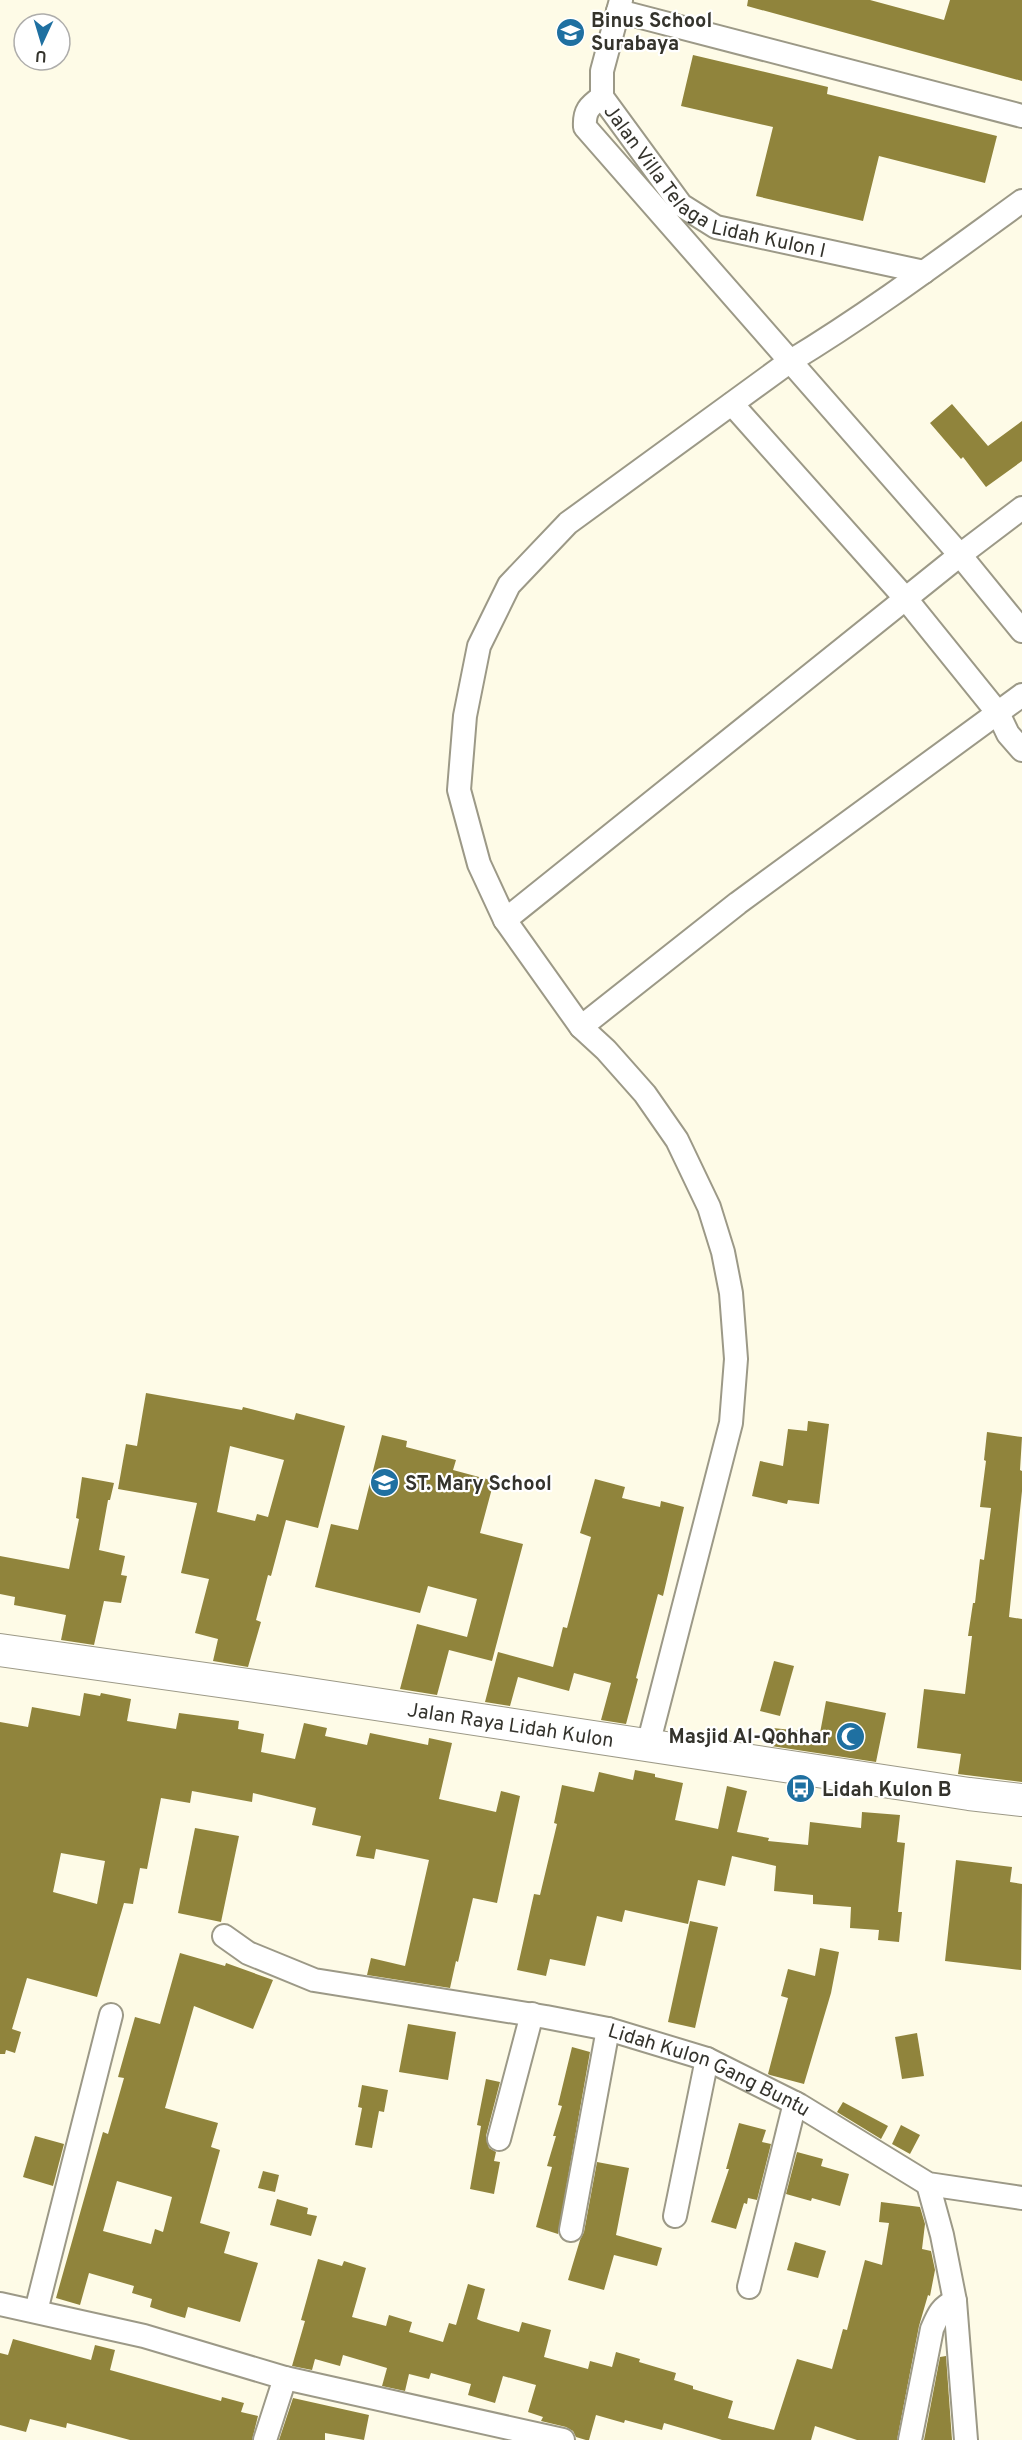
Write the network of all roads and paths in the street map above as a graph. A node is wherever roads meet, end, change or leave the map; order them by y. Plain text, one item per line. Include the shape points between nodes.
1 (620, 6) edge
2 (602, 97) junction
3 (1022, 116) edge
4 (1022, 201) edge
5 (924, 272) junction
6 (789, 362) junction
7 (732, 404) junction
8 (1022, 508) edge
9 (960, 555) junction
10 (906, 599) junction
11 (1022, 631) edge
12 (1022, 695) edge
13 (998, 713) junction
14 (1022, 750) edge
15 (505, 920) junction
16 (581, 1027) junction
17 (0, 1650) edge
18 (648, 1745) junction
19 (1022, 1800) edge
20 (225, 1936) dead end
21 (532, 2014) junction
22 (111, 2015) dead end
23 (608, 2029) junction
24 (707, 2059) junction
25 (795, 2103) junction
26 (500, 2139) dead end
27 (928, 2184) junction
28 (1022, 2198) edge
29 (675, 2216) dead end
30 (571, 2229) dead end
31 (749, 2287) dead end
32 (955, 2301) junction
33 (0, 2304) edge
34 (36, 2312) junction
35 (285, 2378) junction
36 (265, 2440) edge
37 (563, 2440) edge
38 (910, 2440) edge
39 (966, 2440) edge

1 - 2 street, Jalan Villa Telaga Lidah Kulon I via 602,71
1 - 3 street
2 - 5 street, Jalan Villa Telaga Lidah Kulon I via 681,205 716,227
2 - 6 street via 584,115 585,127
4 - 5 street
5 - 6 street
6 - 7 street
6 - 9 street
7 - 10 street
7 - 15 street via 568,523 509,585 479,646 465,716 459,790 479,864
8 - 9 street
9 - 10 street
9 - 11 street
10 - 13 street
10 - 15 street
12 - 13 street
13 - 14 street via 1008,734
13 - 16 street via 738,903
15 - 16 street
16 - 18 street via 645,1094 677,1140 710,1207 731,1293 736,1359 731,1423
17 - 18 main road, Jalan Raya Lidah Kulon
18 - 19 main road, Jalan Raya Lidah Kulon
20 - 21 street, Lidah Kulon Gang Buntu via 248,1953 314,1980
21 - 23 street, Lidah Kulon Gang Buntu
21 - 26 street
22 - 34 street
23 - 24 street, Lidah Kulon Gang Buntu
23 - 30 street
24 - 25 street, Lidah Kulon Gang Buntu
24 - 29 street
25 - 27 street, Lidah Kulon Gang Buntu
25 - 31 street
27 - 28 street
27 - 32 street
32 - 38 street via 945,2306 933,2329
32 - 39 street
33 - 34 street
34 - 35 street via 144,2337
35 - 36 street
35 - 37 street

